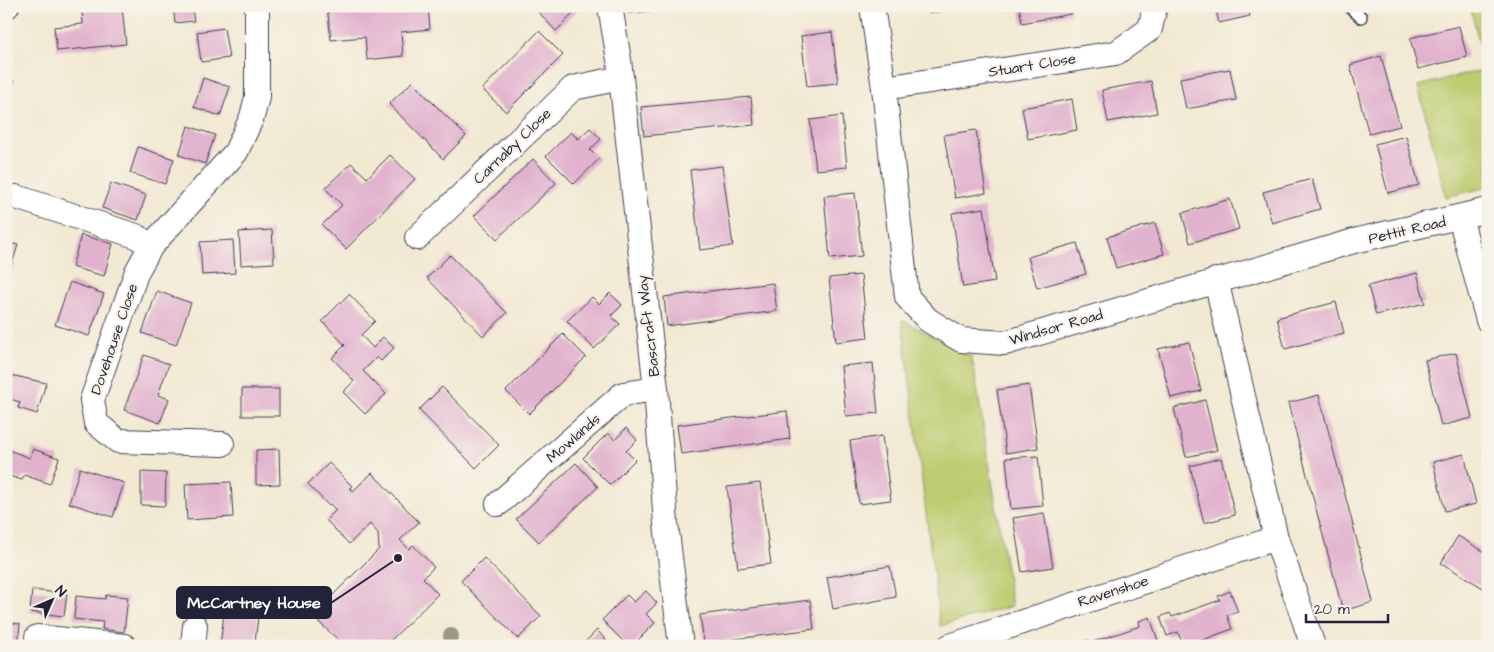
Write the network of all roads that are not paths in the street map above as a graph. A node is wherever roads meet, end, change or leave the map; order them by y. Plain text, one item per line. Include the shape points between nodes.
1 (257, 6) edge
2 (610, 6) edge
3 (872, 6) edge
4 (1156, 6) edge
5 (1350, 6) edge
6 (1360, 16) dead end
7 (621, 78) junction
8 (884, 88) junction
9 (16, 197) dead end
10 (1488, 210) edge
11 (1460, 218) junction
12 (417, 238) dead end
13 (1354, 241) joint
14 (151, 246) junction
15 (1216, 280) junction
16 (1488, 320) edge
17 (656, 389) junction
18 (222, 444) dead end
19 (498, 504) dead end
20 (1276, 538) junction
21 (37, 637) dead end
22 (124, 646) edge
23 (681, 646) edge
24 (950, 646) edge
25 (1313, 646) edge

1 - 14 street, Dovehouse Close via 257,97 252,117 236,152
2 - 7 street, Bascraft Way
3 - 8 street, Windsor Road
4 - 8 street, Stuart Close via 1150,29 1116,53
5 - 6 lane
7 - 12 street, Carnaby Close via 573,88
7 - 17 street, Bascraft Way
8 - 15 street, Windsor Road via 907,297 928,320 961,340 1005,342
9 - 14 street via 136,236
10 - 11 street, Pettit Road
11 - 13 street, Pettit Road
11 - 16 street, Pettit Road
13 - 15 street, Windsor Road
14 - 18 street, Dovehouse Close via 137,271 92,400 96,423 118,441
15 - 20 street
17 - 19 street, Mowlands via 623,394
17 - 23 street, Bascraft Way via 666,524
20 - 24 street, Ravenshoe
20 - 25 street
21 - 22 street

